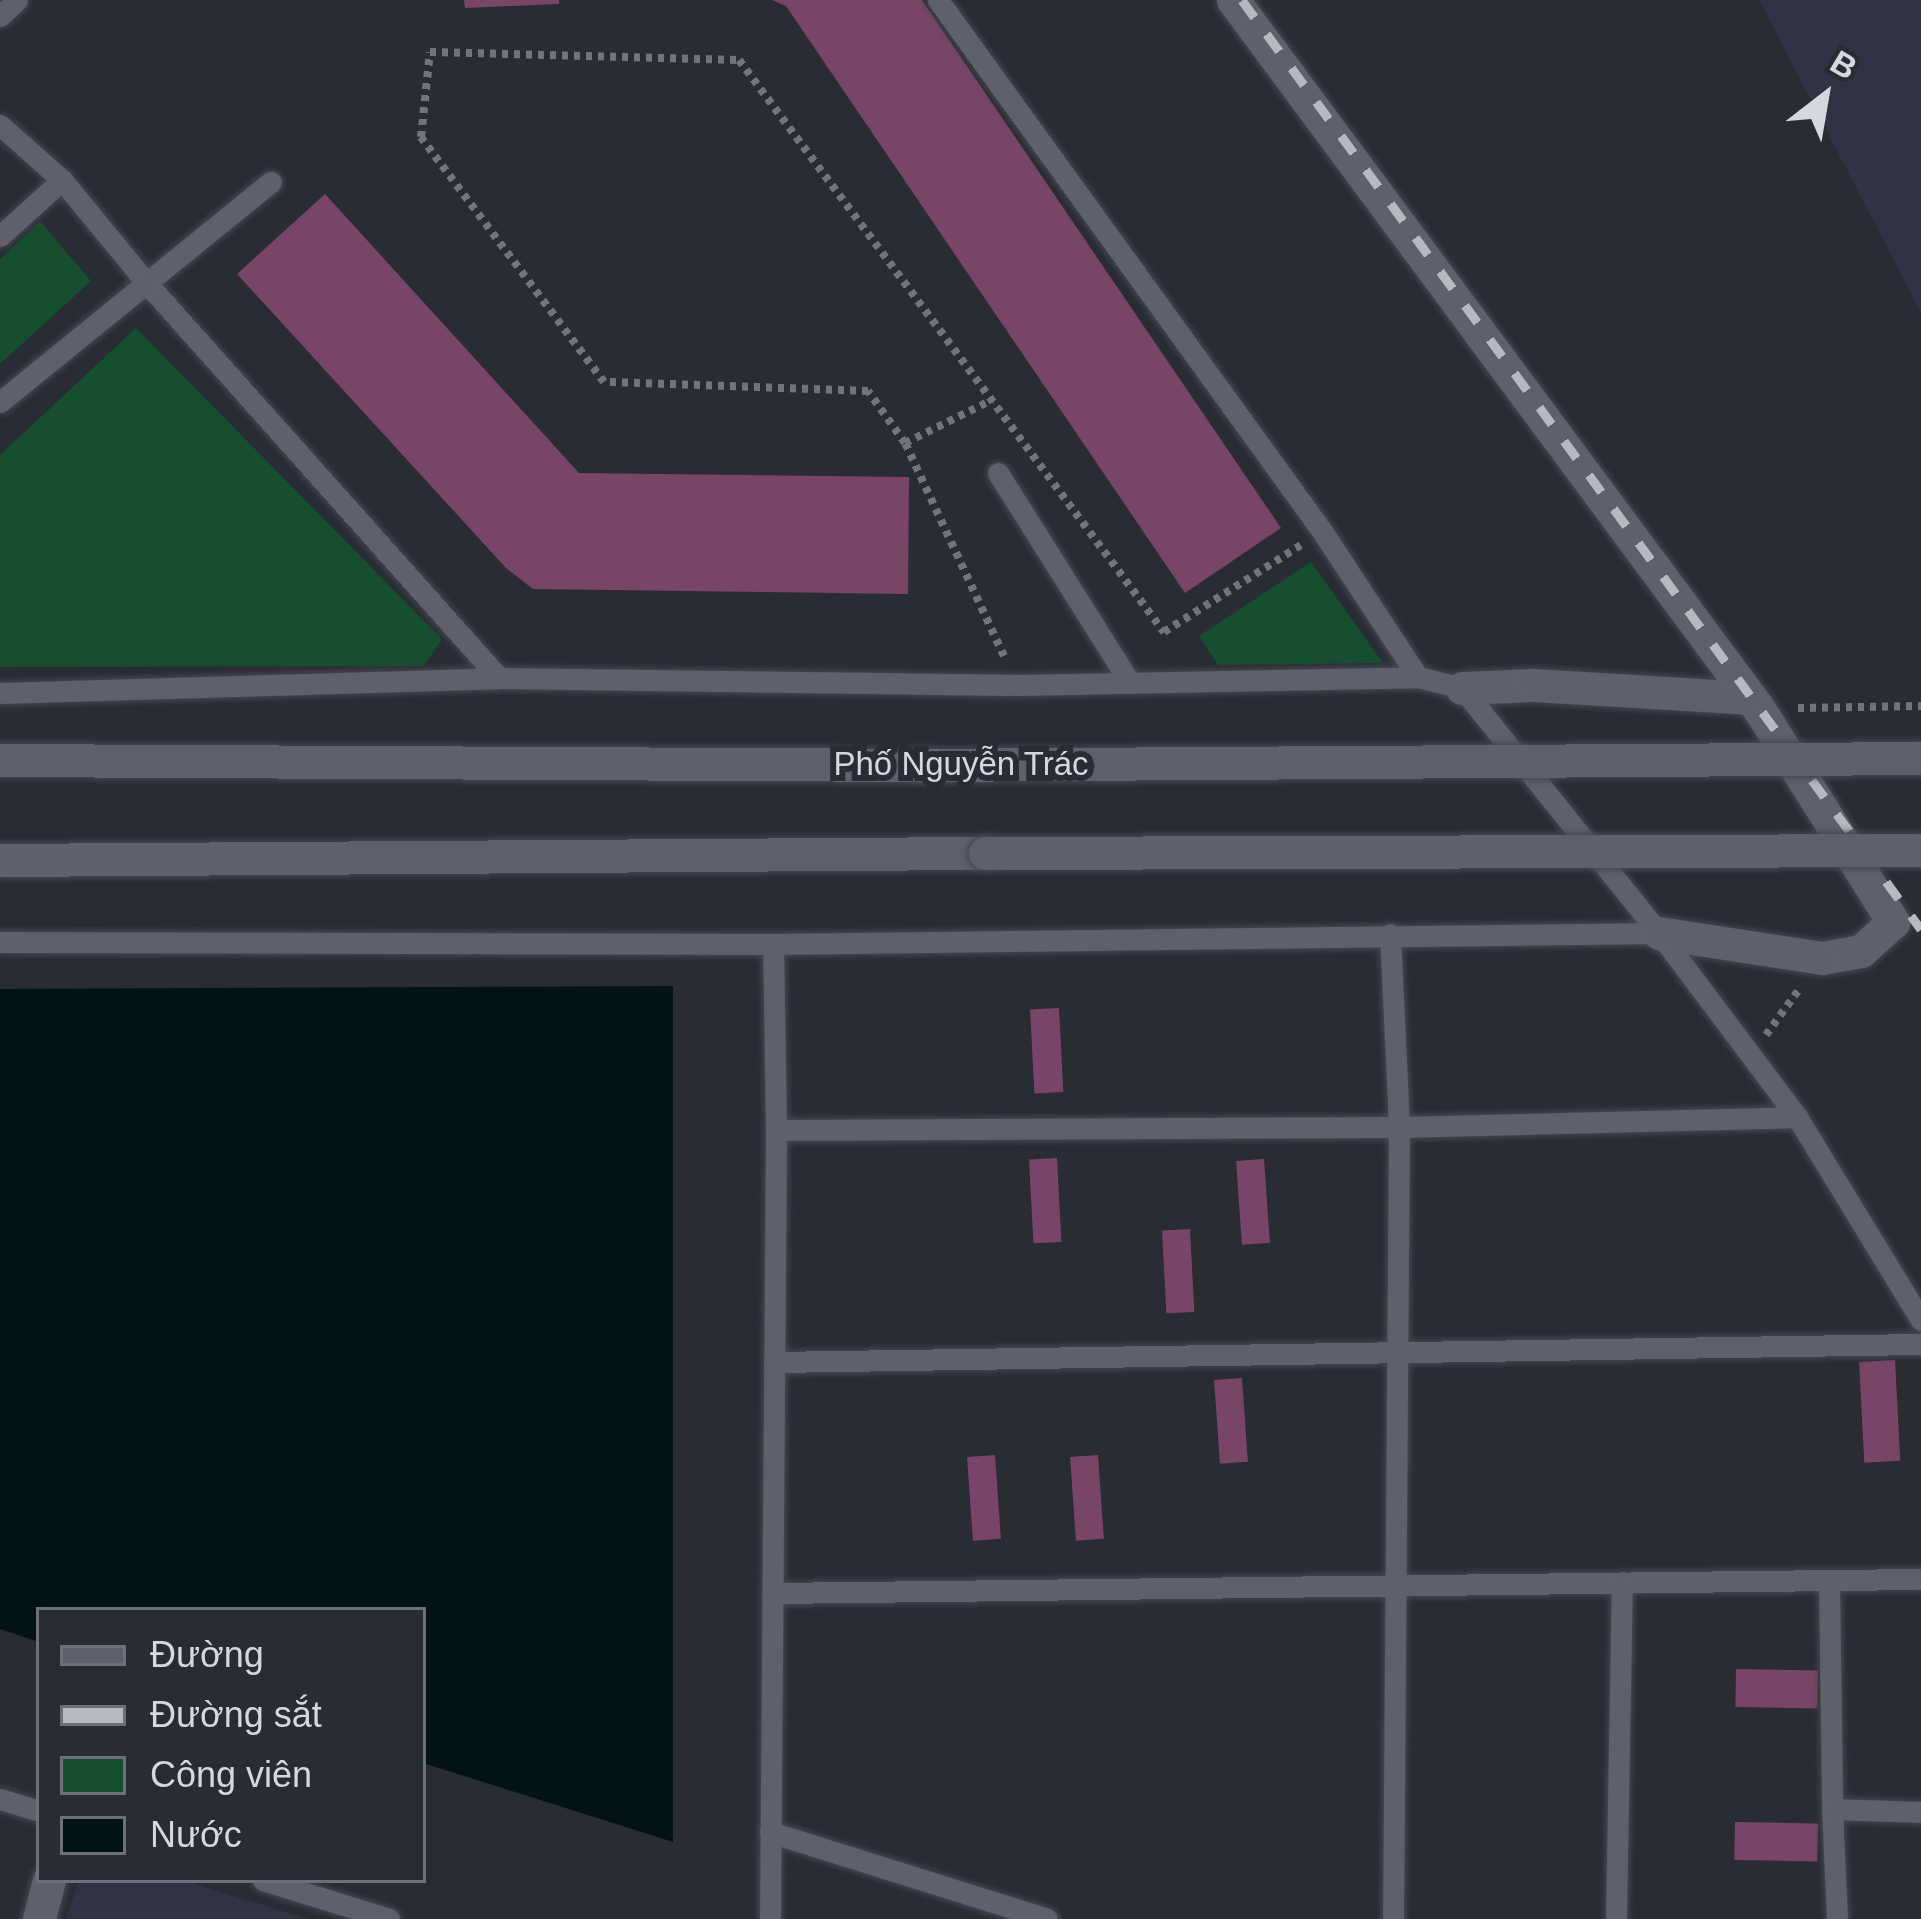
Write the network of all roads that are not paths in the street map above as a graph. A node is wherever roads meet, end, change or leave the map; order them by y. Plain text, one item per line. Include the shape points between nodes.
1 (17, 0) edge
2 (938, 0) edge
3 (1233, 0) edge
4 (0, 16) edge
5 (0, 125) edge
6 (62, 180) junction
7 (271, 182) dead end
8 (0, 236) edge
9 (144, 280) junction
10 (0, 402) edge
11 (998, 472) dead end
12 (1418, 677) junction
13 (499, 678) junction
14 (1129, 681) junction
15 (1462, 688) junction
16 (0, 693) edge
17 (1750, 698) junction
18 (1921, 758) edge
19 (0, 760) edge
20 (1921, 850) edge
21 (0, 860) edge
22 (1659, 933) junction
23 (1390, 934) junction
24 (0, 942) edge
25 (772, 944) junction
26 (1798, 1117) junction
27 (1399, 1127) junction
28 (776, 1130) junction
29 (1921, 1320) edge
30 (1921, 1344) edge
31 (1398, 1353) junction
32 (774, 1362) junction
33 (1921, 1579) edge
34 (1829, 1580) junction
35 (1622, 1582) junction
36 (1396, 1585) junction
37 (772, 1593) junction
38 (0, 1799) edge
39 (1832, 1808) junction
40 (36, 1810) edge
41 (1921, 1812) edge
42 (770, 1832) junction
43 (48, 1883) edge
44 (273, 1883) edge
45 (39, 1919) edge
46 (389, 1919) edge
47 (770, 1919) edge
48 (1046, 1919) edge
49 (1393, 1919) edge
50 (1616, 1919) edge
51 (1837, 1919) edge

1 - 4 lane
2 - 12 lane
3 - 17 main road
5 - 6 lane
6 - 8 lane
6 - 9 lane
7 - 9 lane
9 - 10 lane
9 - 13 lane
11 - 14 lane
12 - 14 lane
12 - 15 lane
13 - 14 lane
13 - 16 lane
15 - 17 main road
15 - 22 lane
17 - 22 main road via 1893,922 1861,951 1822,958
18 - 19 main road, Phố Nguyễn Trác, bridge
20 - 21 main road, bridge
22 - 23 lane
22 - 26 lane
23 - 25 lane
23 - 27 lane
24 - 25 lane
25 - 28 lane
26 - 27 lane
26 - 29 lane
27 - 28 lane
27 - 31 lane
28 - 32 lane
30 - 31 lane
31 - 32 lane
31 - 36 lane
32 - 37 lane
33 - 34 lane
34 - 35 lane
34 - 39 lane
35 - 36 lane
35 - 50 lane
36 - 37 lane
36 - 49 lane
37 - 42 lane
38 - 40 lane
39 - 41 lane
39 - 51 lane
42 - 47 lane
42 - 48 lane
43 - 45 main road
44 - 46 lane

